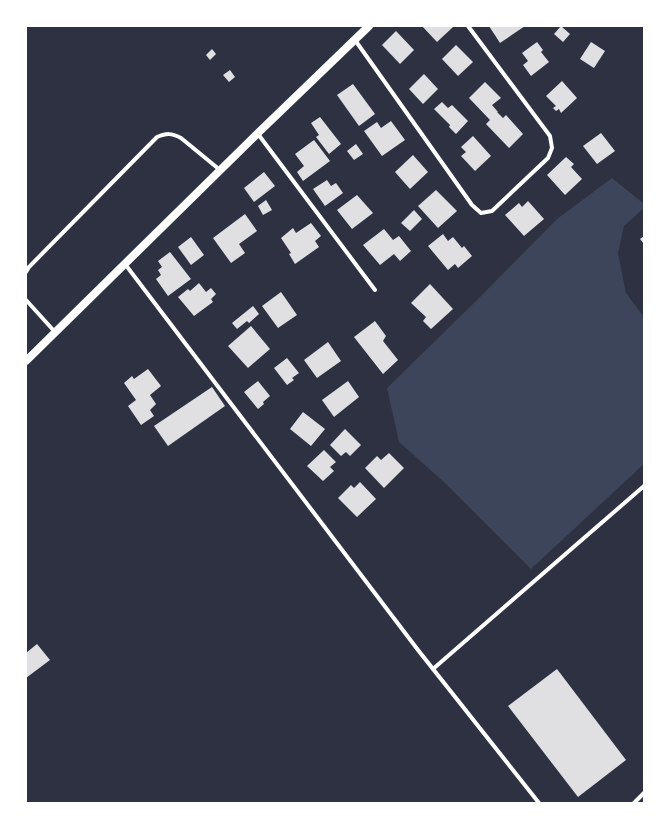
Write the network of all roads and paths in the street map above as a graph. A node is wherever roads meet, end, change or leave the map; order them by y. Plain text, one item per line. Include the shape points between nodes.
1 (468, 26) edge
2 (367, 27) edge
3 (354, 40) junction
4 (258, 133) junction
5 (220, 170) junction
6 (125, 264) junction
7 (26, 272) edge
8 (375, 290) dead end
9 (26, 300) edge
10 (55, 332) junction
11 (26, 361) edge
12 (644, 486) edge
13 (433, 670) junction
14 (644, 793) edge
15 (539, 803) edge
16 (634, 803) edge

1 - 3 street via 550,136 552,148 548,158 492,211 481,213 472,205
2 - 3 main road
3 - 4 main road
4 - 5 main road
4 - 8 street
5 - 6 main road
5 - 7 street via 174,134 157,137 28,267
6 - 10 main road
6 - 13 street
9 - 10 street
10 - 11 main road
12 - 13 street
13 - 15 street
14 - 16 street

